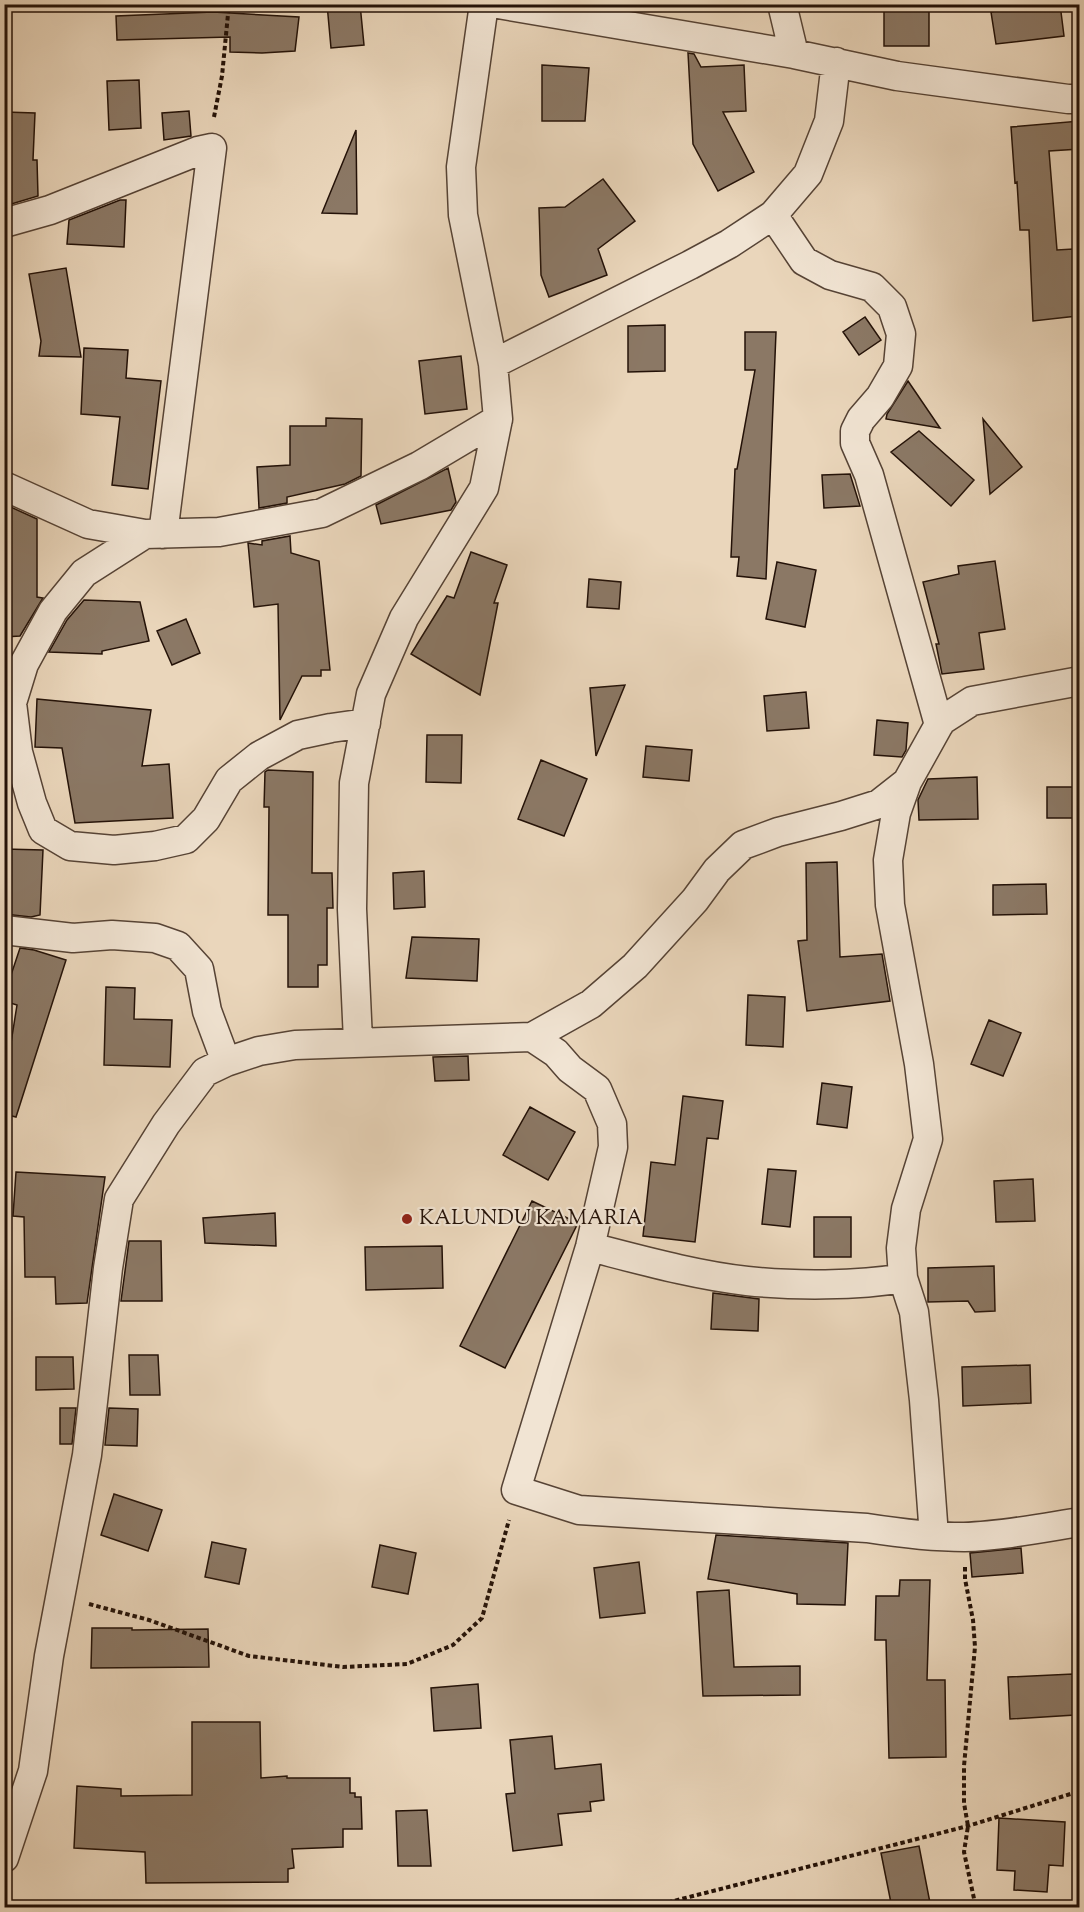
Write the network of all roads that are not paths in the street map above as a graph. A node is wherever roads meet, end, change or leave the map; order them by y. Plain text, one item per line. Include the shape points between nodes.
1 (484, 4) edge
2 (498, 4) edge
3 (782, 4) edge
4 (794, 54) junction
5 (836, 62) junction
6 (1080, 99) edge
7 (773, 215) junction
8 (4, 223) edge
9 (493, 364) junction
10 (498, 419) junction
11 (4, 486) edge
12 (154, 534) junction
13 (1080, 681) edge
14 (366, 723) junction
15 (939, 725) junction
16 (907, 782) junction
17 (4, 930) edge
18 (532, 1037) junction
19 (358, 1041) junction
20 (226, 1062) junction
21 (590, 1247) junction
22 (903, 1278) junction
23 (1080, 1522) edge
24 (934, 1536) junction
25 (4, 1858) edge

1 - 9 street via 461,167 463,215
2 - 4 street
3 - 4 street
4 - 5 street
5 - 6 street via 897,76
5 - 7 street via 829,121 808,174
7 - 9 street via 690,265
7 - 15 street via 804,261 830,275 873,287 892,307 901,334 898,366 861,419 855,430 855,443 869,475
8 - 12 street via 50,210 212,148
9 - 10 street
10 - 12 street via 419,466 322,513 219,532
10 - 14 street via 484,488 404,618 371,694
11 - 12 street via 88,524
12 - 14 street via 84,573 53,611 24,664 12,703 18,752 43,830 70,846 114,850 186,839 206,819 229,780 259,756 298,735
13 - 15 street via 972,701
14 - 19 street via 354,783 352,909
15 - 16 street
16 - 18 street via 879,804 743,845 635,966 591,1004
16 - 22 street via 896,813 888,860 890,904 919,1064 928,1139 906,1209 901,1248
17 - 20 street via 73,938 155,938 178,946 199,969 207,1011
18 - 19 street
18 - 21 street via 597,1089 612,1124 613,1147
19 - 20 street via 295,1045
20 - 25 street via 205,1072 166,1124 119,1199 87,1455 49,1656 33,1771
21 - 22 street via 691,1272 748,1281 867,1283
21 - 24 street via 516,1490 579,1510 867,1528
22 - 24 street via 914,1312
23 - 24 street via 966,1537

